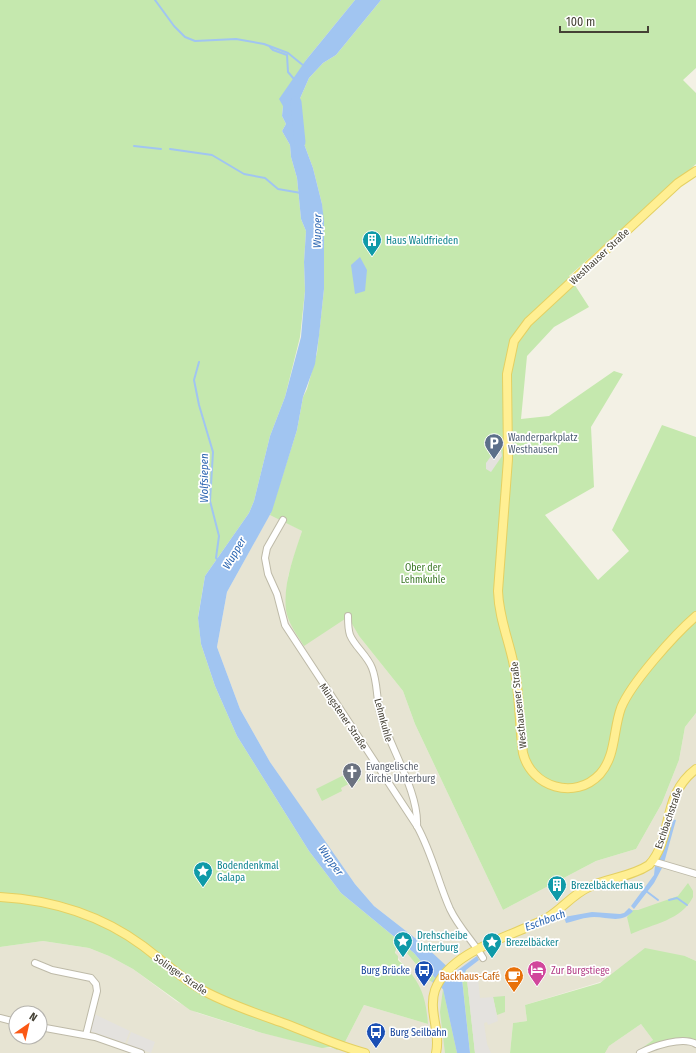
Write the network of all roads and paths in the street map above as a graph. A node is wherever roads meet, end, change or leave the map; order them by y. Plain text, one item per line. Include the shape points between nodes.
1 (696, 171) edge
2 (511, 349) joint
3 (283, 520) dead end
4 (348, 616) dead end
5 (696, 616) edge
6 (696, 769) edge
7 (417, 826) junction
8 (657, 863) junction
9 (696, 874) edge
10 (0, 897) edge
11 (476, 951) junction
12 (483, 958) dead end
13 (36, 963) dead end
14 (48, 1029) edge
15 (86, 1035) junction
16 (696, 1044) edge
17 (141, 1053) edge
18 (365, 1053) edge
19 (436, 1053) edge
20 (640, 1053) edge

1 - 2 main road, Westhauser Straße via 678,183 528,322 519,331
2 - 5 main road, Westhausener Straße via 506,374 508,459 498,591 503,627 514,667 523,753 526,764 533,774 548,784 568,788 589,782 600,774 610,756 626,697 673,639
3 - 7 street, Müngstener Straße via 267,548 265,558 284,625
4 - 7 street, Lehmkuhle via 351,636 373,670 380,714 408,785 415,807
6 - 8 main road, Eschbachstraße via 686,777 677,790 659,847
7 - 11 street, Müngstener Straße via 450,909
8 - 9 street
8 - 11 main road, Eschbachstraße via 587,888 547,918
10 - 18 main road, Solinger Straße via 47,902 98,919 130,937 213,996
11 - 12 street, Müngstener Straße
11 - 19 main road, Eschbachstraße via 451,969 437,985 433,1005 438,1045
13 - 15 street via 52,970 90,977 95,981 97,991
14 - 15 street
15 - 17 street
16 - 20 street via 689,1040 681,1040

